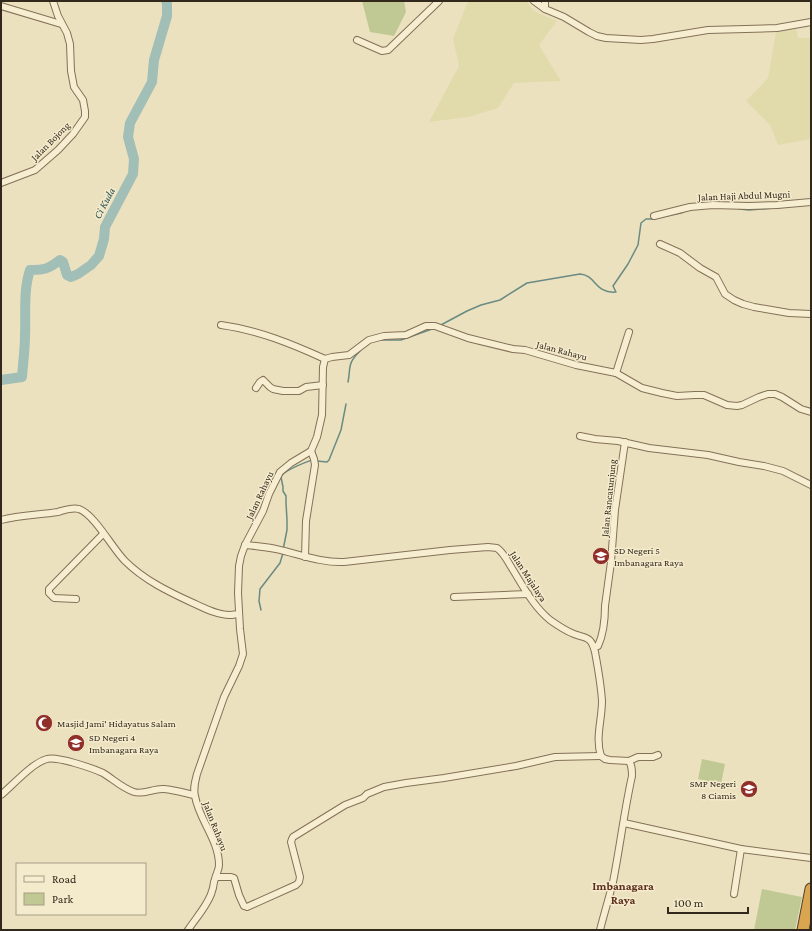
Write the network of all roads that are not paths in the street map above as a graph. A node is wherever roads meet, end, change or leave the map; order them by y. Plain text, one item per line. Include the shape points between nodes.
1 (53, 1) edge
2 (439, 1) edge
3 (534, 1) edge
4 (545, 1) edge
5 (1, 6) edge
6 (546, 9) junction
7 (811, 22) edge
8 (61, 24) junction
9 (357, 40) dead end
10 (1, 183) edge
11 (811, 202) edge
12 (654, 216) dead end
13 (660, 244) dead end
14 (811, 314) edge
15 (221, 325) dead end
16 (629, 332) dead end
17 (325, 359) junction
18 (616, 373) junction
19 (323, 385) junction
20 (256, 388) dead end
21 (811, 412) edge
22 (580, 436) dead end
23 (624, 442) junction
24 (311, 451) junction
25 (811, 485) edge
26 (1, 520) edge
27 (103, 534) junction
28 (245, 545) junction
29 (305, 557) junction
30 (528, 594) junction
31 (454, 597) dead end
32 (76, 599) dead end
33 (239, 614) junction
34 (594, 647) junction
35 (658, 755) dead end
36 (601, 756) junction
37 (629, 761) junction
38 (1, 795) edge
39 (194, 795) junction
40 (624, 823) junction
41 (741, 849) junction
42 (811, 858) edge
43 (216, 877) junction
44 (811, 889) edge
45 (734, 894) dead end
46 (188, 930) edge
47 (600, 930) edge
48 (803, 930) edge

1 - 8 street, Jalan Bojong
2 - 9 street via 388,50
3 - 6 street
4 - 6 street
5 - 8 street
6 - 7 street via 597,36 641,40 702,31 777,28
8 - 10 street, Jalan Bojong via 70,44 74,87 82,100 85,117 73,134 36,170
11 - 12 street, Jalan Haji Abdul Mugni via 690,207
13 - 14 street via 680,253 716,277 725,294 742,304 754,308
15 - 17 street via 277,338
16 - 18 street
17 - 18 street, Jalan Rahayu via 349,355 373,338 406,335 426,326
17 - 19 street
18 - 21 street, Jalan Rahayu via 642,388 670,395 704,395 727,405 737,406 771,394
19 - 20 street via 306,387 299,391 283,391 270,387 263,380
19 - 24 street via 320,424
22 - 23 street
23 - 25 street via 764,466 783,471
23 - 34 street, Jalan Rancatunjung via 603,632 598,646
24 - 28 street, Jalan Rahayu via 280,472
24 - 29 street via 315,461 306,521
26 - 27 street via 76,508 91,518
27 - 32 street via 49,589 54,598
27 - 33 street via 126,562 160,587 212,610 230,615
28 - 29 street, Jalan Majalaya
28 - 33 street, Jalan Rahayu via 239,566
29 - 30 street, Jalan Majalaya via 344,562 493,547 504,555
30 - 31 street
30 - 34 street, Jalan Majalaya via 550,620 574,634 590,639
33 - 39 street, Jalan Rahayu via 243,654 224,697 197,774
34 - 36 street via 602,700 598,741
35 - 37 street via 638,757
36 - 37 street via 610,760
36 - 43 street via 548,758 516,766 384,787 368,793 293,837 291,842 299,882 247,907 242,902 234,878
37 - 40 street via 632,776
38 - 39 street via 32,767 51,758 104,774 134,792 163,789
39 - 43 street, Jalan Rahayu via 217,851 219,864
40 - 41 street
40 - 47 street via 613,883
41 - 42 street
41 - 45 street
43 - 46 street, Jalan Rahayu via 209,899
44 - 48 highway

